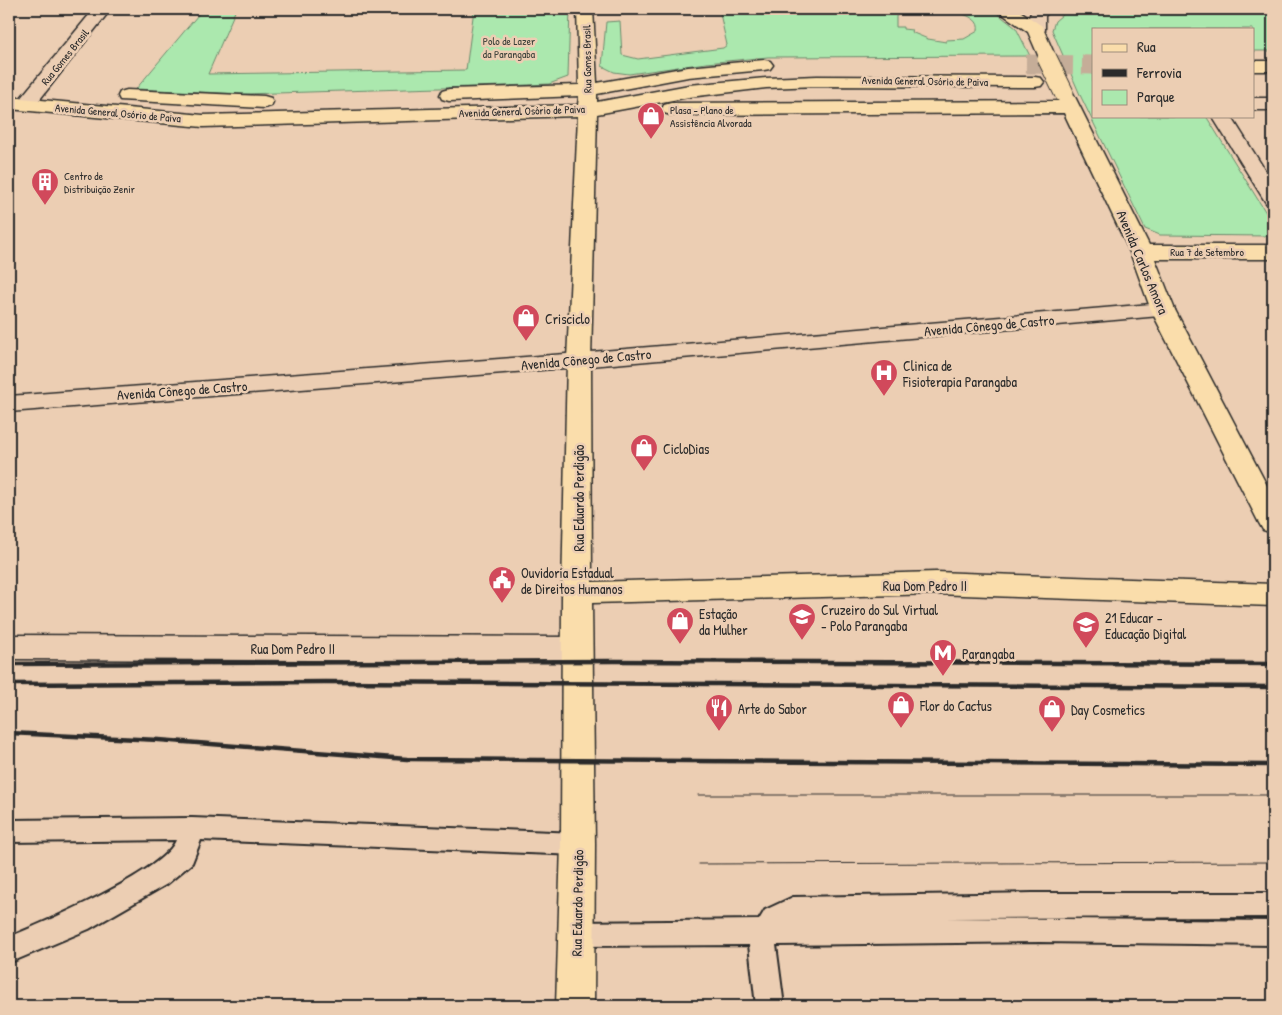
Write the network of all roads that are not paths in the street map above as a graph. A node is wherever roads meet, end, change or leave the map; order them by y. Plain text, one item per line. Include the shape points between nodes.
1 (103, 9) edge
2 (585, 9) edge
3 (1008, 9) edge
4 (1043, 9) edge
5 (1036, 30) junction
6 (956, 64) dead end
7 (1254, 66) edge
8 (1273, 66) edge
9 (1035, 82) tunnel mouth
10 (9, 89) edge
11 (433, 95) dead end
12 (24, 99) edge
13 (588, 100) junction
14 (1067, 100) junction
15 (283, 101) dead end
16 (1254, 104) edge
17 (1273, 104) edge
18 (1222, 118) edge
19 (1273, 200) edge
20 (1141, 252) junction
21 (1273, 252) edge
22 (1163, 310) junction
23 (579, 360) junction
24 (9, 404) edge
25 (1273, 522) edge
26 (578, 594) junction
27 (1273, 595) edge
28 (9, 647) edge
29 (577, 649) junction
30 (192, 829) junction
31 (9, 831) edge
32 (578, 844) junction
33 (1273, 905) edge
34 (768, 932) junction
35 (1273, 933) edge
36 (577, 934) junction
37 (9, 950) edge
38 (575, 1006) edge
39 (770, 1006) edge

1 - 12 main road, Rua Gomes Brasil
2 - 13 main road, Rua Gomes Brasil
3 - 5 main road
4 - 5 main road via 1037,15
5 - 14 main road, Avenida Carlos Amora, bridge
6 - 13 main road, Avenida General Osório de Paiva via 787,65 688,72
7 - 8 main road
9 - 13 main road, Avenida General Osório de Paiva via 858,80 766,83
10 - 12 main road, Avenida General Osório de Paiva
11 - 13 main road, Avenida General Osório de Paiva
12 - 13 main road, Avenida General Osório de Paiva via 202,121
12 - 15 main road, Avenida General Osório de Paiva via 109,95
13 - 14 main road
13 - 23 main road, Rua Eduardo Perdigão
14 - 20 main road, Avenida Carlos Amora
16 - 17 main road
18 - 19 main road
20 - 21 main road, Rua 7 de Setembro
20 - 22 main road, Avenida Carlos Amora
22 - 23 main road, Avenida Cônego de Castro
22 - 25 main road, Avenida Carlos Amora
23 - 24 main road, Avenida Cônego de Castro
23 - 26 main road, Rua Eduardo Perdigão
26 - 27 main road, Rua Dom Pedro II via 936,583
26 - 29 main road, Rua Eduardo Perdigão
28 - 29 main road, Rua Dom Pedro II
29 - 32 main road, Rua Eduardo Perdigão
30 - 31 lane
30 - 32 lane
30 - 37 lane via 183,855 158,876 80,920
32 - 36 main road, Rua Eduardo Perdigão
33 - 34 lane via 792,908 774,919
34 - 35 lane via 1050,930
34 - 36 lane
34 - 39 lane via 762,942
36 - 38 main road, Rua Eduardo Perdigão

